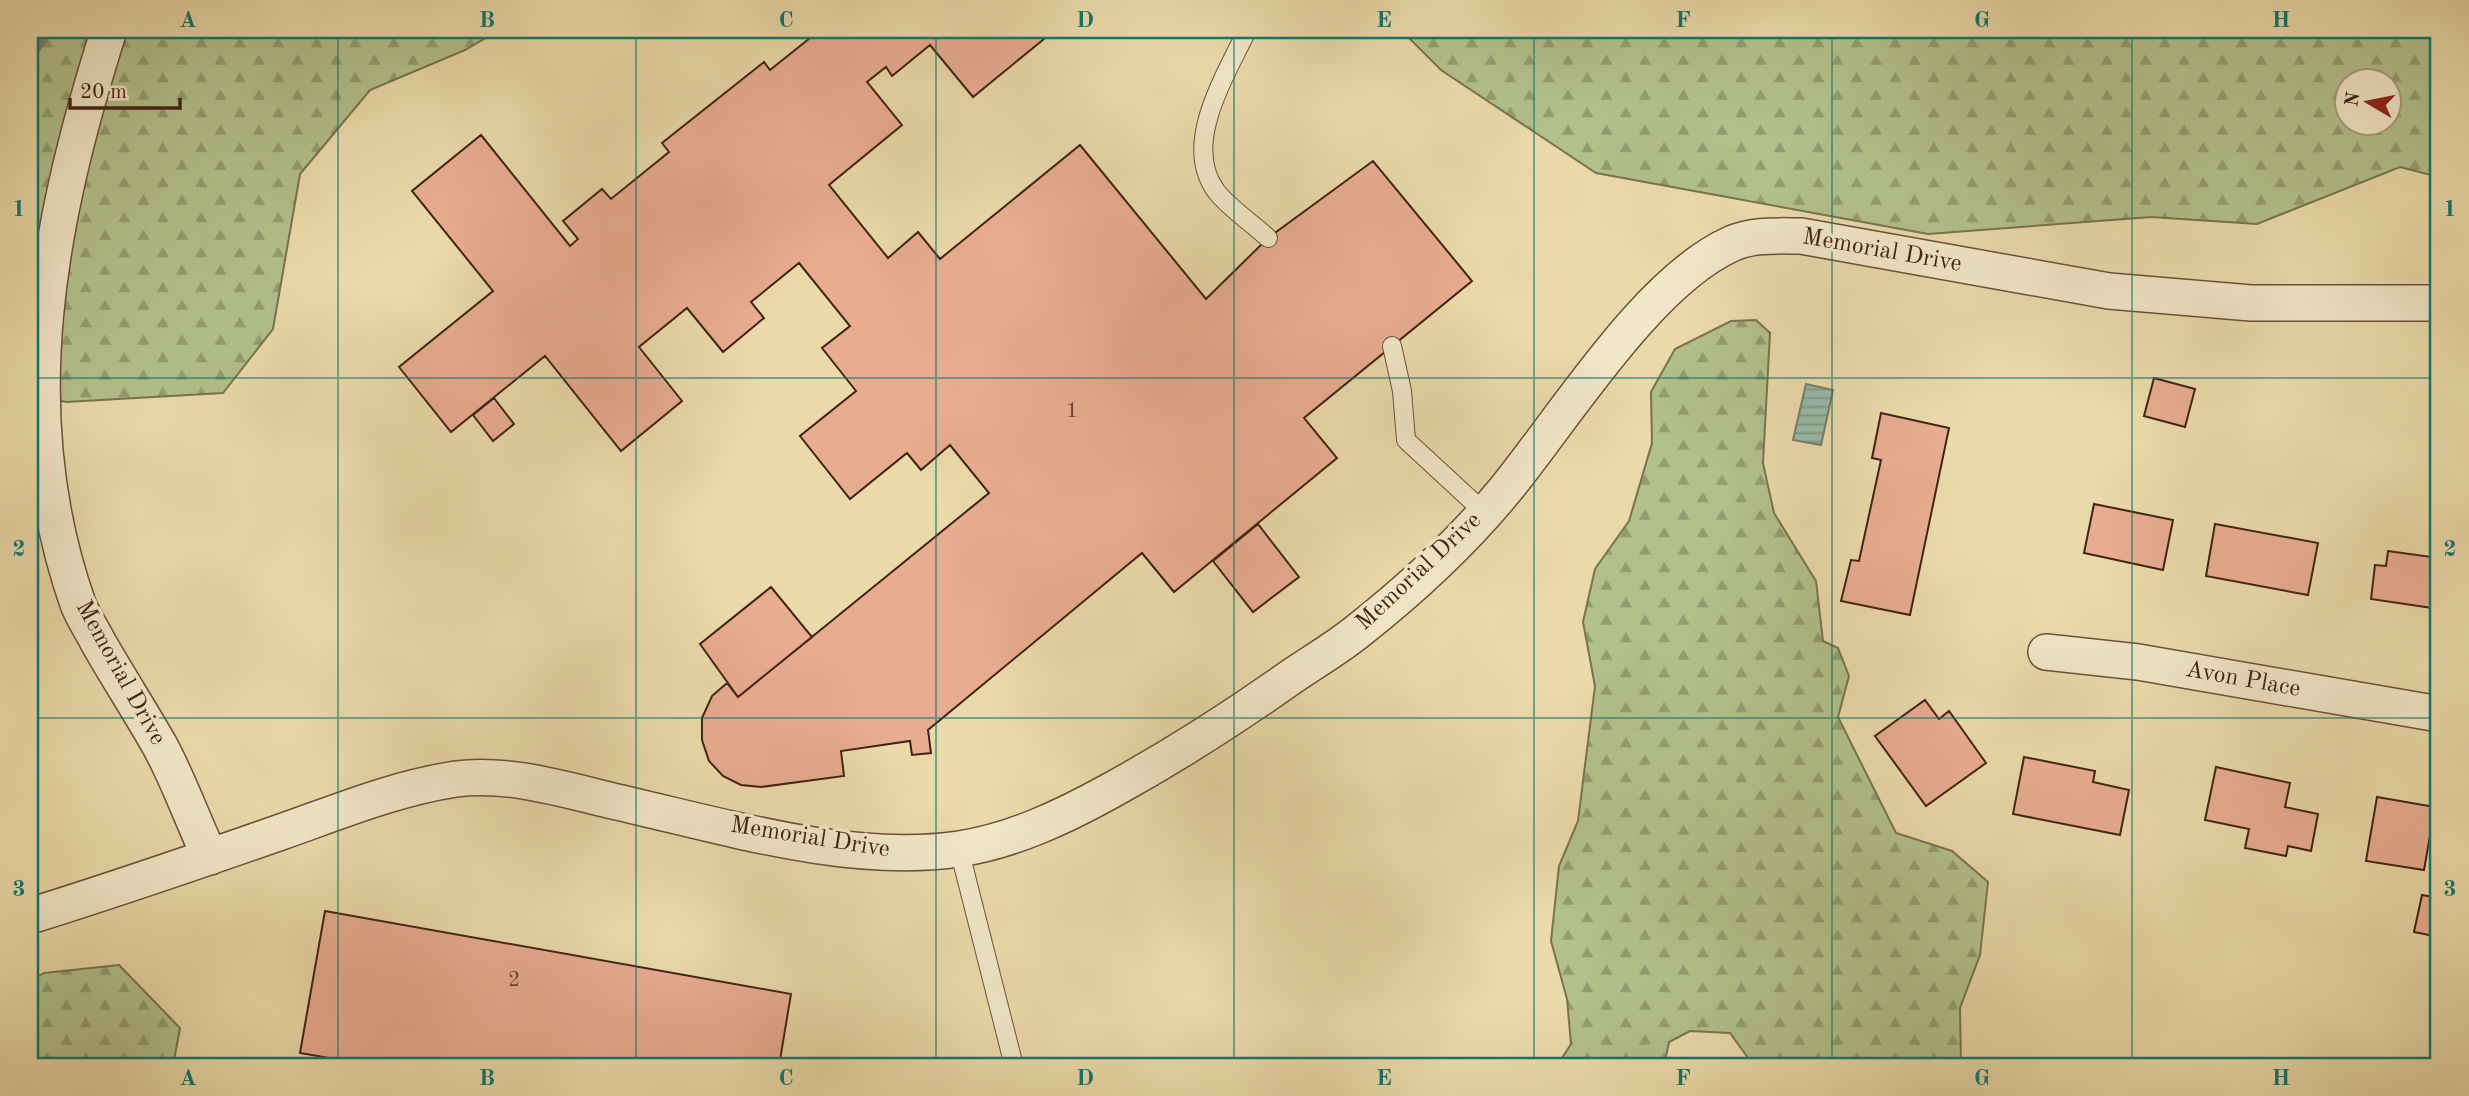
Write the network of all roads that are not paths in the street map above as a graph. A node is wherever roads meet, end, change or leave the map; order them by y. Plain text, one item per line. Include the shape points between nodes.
1 (109, 30) edge
2 (1247, 30) edge
3 (1269, 238) dead end
4 (2439, 303) edge
5 (1392, 346) dead end
6 (37, 449) edge
7 (1484, 512) junction
8 (2046, 652) dead end
9 (2439, 714) edge
10 (959, 849) junction
11 (210, 857) junction
12 (30, 916) edge
13 (1014, 1066) edge

1 - 6 street, Memorial Drive via 84,109 54,248 41,345
2 - 3 lane via 1213,104 1204,139 1206,165 1216,191
4 - 7 street, Memorial Drive via 2251,303 2109,291 1801,236 1744,240 1706,258 1655,303
5 - 7 lane via 1406,440
6 - 11 street, Memorial Drive via 79,606 161,748
7 - 10 street, Memorial Drive via 1357,632 1242,711 1112,790 1051,821
8 - 9 street, Avon Place via 2138,662
10 - 11 street, Memorial Drive via 897,853 821,845 527,782 460,778 377,798
10 - 13 lane
11 - 12 street, Memorial Drive

